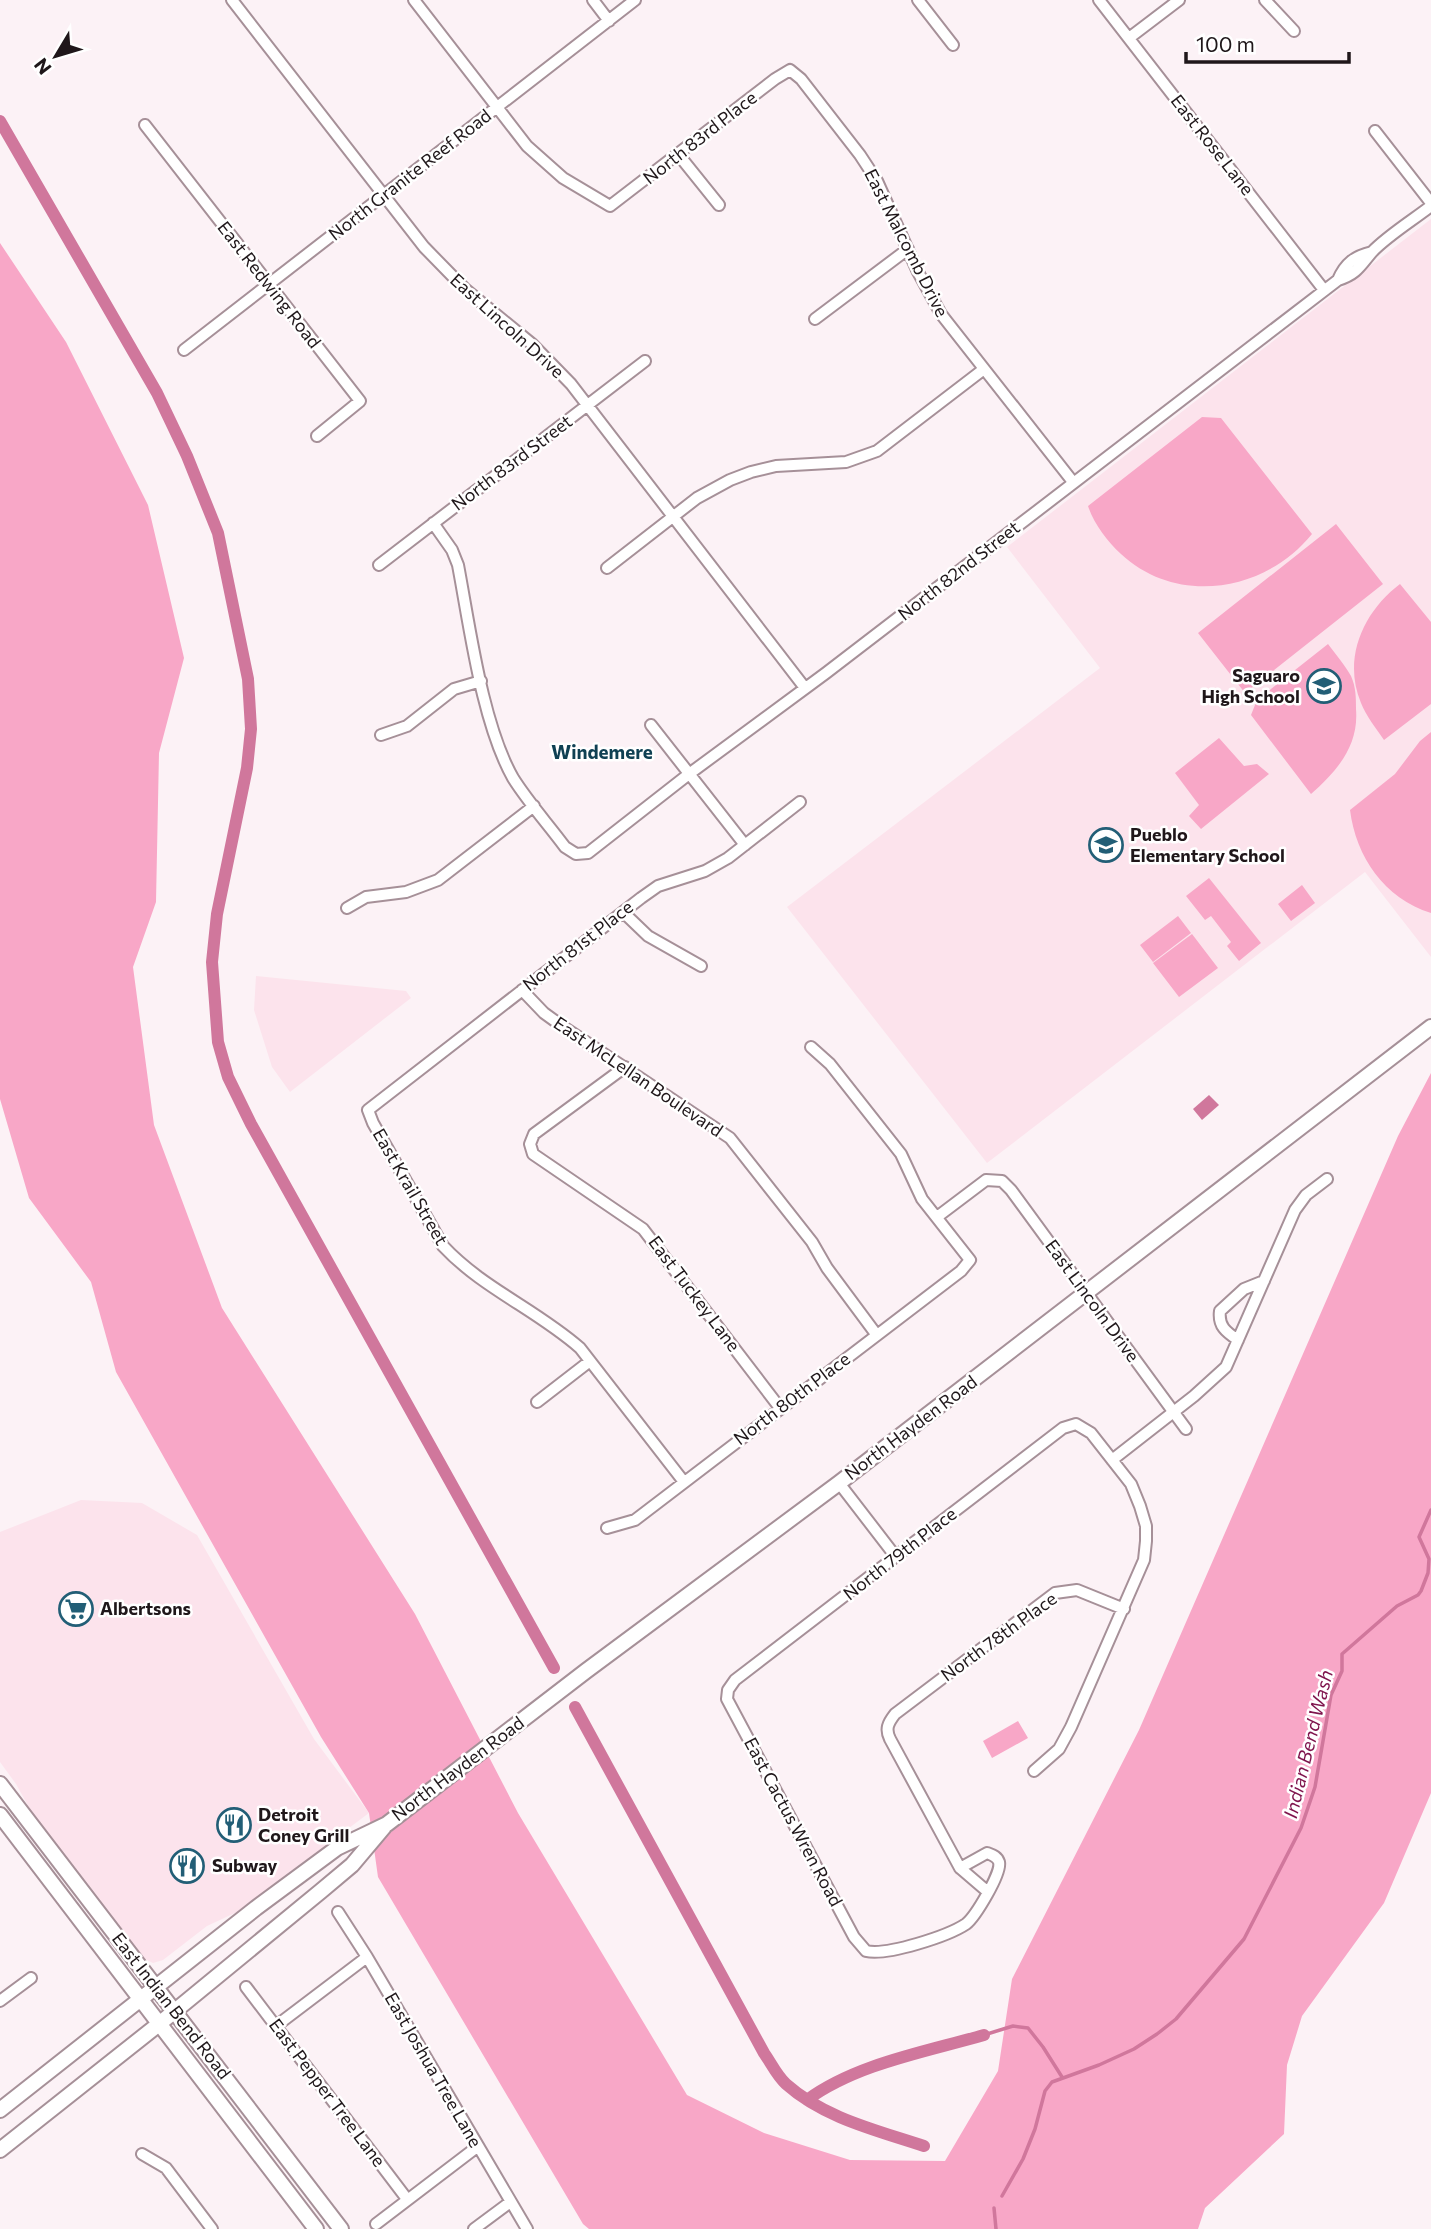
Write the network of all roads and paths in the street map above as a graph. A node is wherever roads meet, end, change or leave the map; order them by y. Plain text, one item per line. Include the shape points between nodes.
1 (232, 0) edge
2 (414, 0) edge
3 (593, 0) edge
4 (635, 0) edge
5 (918, 0) edge
6 (1100, 0) edge
7 (1179, 0) edge
8 (1265, 0) edge
9 (609, 21) junction
10 (1294, 31) dead end
11 (1129, 38) junction
12 (953, 45) dead end
13 (790, 70) joint
14 (497, 107) junction
15 (145, 125) dead end
16 (1375, 131) dead end
17 (678, 155) junction
18 (383, 196) junction
19 (719, 205) dead end
20 (1431, 205) edge
21 (908, 249) junction
22 (269, 285) junction
23 (1324, 290) junction
24 (815, 319) dead end
25 (184, 350) dead end
26 (645, 361) dead end
27 (984, 369) junction
28 (588, 405) junction
29 (317, 436) dead end
30 (1073, 482) junction
31 (674, 517) junction
32 (433, 523) junction
33 (379, 565) dead end
34 (607, 568) dead end
35 (481, 681) junction
36 (805, 688) junction
37 (651, 724) dead end
38 (381, 735) dead end
39 (689, 774) junction
40 (800, 802) dead end
41 (534, 807) junction
42 (745, 845) junction
43 (347, 908) dead end
44 (623, 912) junction
45 (701, 966) dead end
46 (522, 990) junction
47 (1431, 1027) edge
48 (811, 1047) dead end
49 (625, 1067) junction
50 (368, 1110) joint
51 (1327, 1179) dead end
52 (937, 1217) junction
53 (1264, 1281) junction
54 (1086, 1294) junction
55 (876, 1334) junction
56 (1238, 1340) junction
57 (590, 1360) junction
58 (537, 1402) dead end
59 (780, 1408) junction
60 (1174, 1412) junction
61 (1186, 1429) dead end
62 (1112, 1460) junction
63 (684, 1482) junction
64 (839, 1483) junction
65 (607, 1528) dead end
66 (896, 1557) junction
67 (1124, 1609) junction
68 (728, 1690) joint
69 (1034, 1771) dead end
70 (0, 1784) edge
71 (0, 1815) edge
72 (387, 1824) junction
73 (960, 1868) junction
74 (988, 1892) junction
75 (338, 1912) dead end
76 (367, 1957) junction
77 (31, 1978) dead end
78 (155, 1986) junction
79 (246, 1987) dead end
80 (140, 1999) junction
81 (0, 2001) edge
82 (175, 2011) junction
83 (159, 2024) junction
84 (276, 2026) junction
85 (0, 2110) edge
86 (477, 2147) junction
87 (0, 2150) edge
88 (142, 2154) dead end
89 (407, 2199) junction
90 (509, 2203) junction
91 (376, 2224) dead end
92 (212, 2229) edge
93 (316, 2229) edge
94 (341, 2229) edge
95 (474, 2229) edge
96 (527, 2229) edge

1 - 18 street, East Lincoln Drive
2 - 14 street
3 - 9 street
4 - 9 street, North Granite Reef Road
5 - 12 street
6 - 11 street, East Rose Lane
7 - 11 street
8 - 10 street
9 - 14 street, North Granite Reef Road
11 - 23 street, East Rose Lane
13 - 17 street, North 83rd Place
13 - 21 street, East Malcomb Drive via 871,172
14 - 17 street, North 83rd Place via 544,163 610,206
14 - 18 street, North Granite Reef Road
15 - 22 street, East Redwing Road
16 - 20 street
17 - 19 street
18 - 22 street, North Granite Reef Road
18 - 28 street, East Lincoln Drive via 443,269 556,366
20 - 23 street, North 82nd Street via 1372,252 1363,265
21 - 24 street
21 - 27 street, East Malcomb Drive via 932,299
22 - 25 street, North Granite Reef Road
22 - 29 street, East Redwing Road via 360,401
23 - 30 street, North 82nd Street
26 - 28 street, North 83rd Street
27 - 30 street, East Malcomb Drive
27 - 31 street via 863,458 751,472 711,489
28 - 31 street, East Lincoln Drive
28 - 32 street, North 83rd Street
30 - 36 street, North 82nd Street
31 - 34 street
31 - 36 street, East Lincoln Drive
32 - 33 street, North 83rd Street
32 - 35 street via 458,565
35 - 38 street via 454,689 407,726
35 - 41 street via 498,746
36 - 39 street, North 82nd Street
37 - 39 street
39 - 41 street, North 82nd Street via 588,853 576,854 565,847
39 - 42 street
40 - 42 street, North 81st Place
41 - 43 street via 438,880 406,892 366,897
42 - 44 street, North 81st Place via 705,871 658,886
44 - 45 street via 648,936
44 - 46 street, North 81st Place
46 - 49 street, East McLellan Boulevard via 562,1027
46 - 50 street, North 81st Place
47 - 54 main road, North Hayden Road
48 - 52 street via 830,1064 901,1154 922,1199
49 - 55 street, East McLellan Boulevard via 730,1138 812,1242
49 - 59 street, East Tuckey Lane via 534,1134 533,1154 643,1229
50 - 57 street, East Krail Street via 443,1246 475,1275 565,1334
51 - 53 street via 1299,1202
52 - 54 street, East Lincoln Drive via 986,1180 1002,1181
52 - 55 street, North 80th Place via 970,1260
53 - 56 street
53 - 56 street via 1244,1289 1220,1311 1226,1332
54 - 60 street, East Lincoln Drive
54 - 64 main road, North Hayden Road
55 - 59 street, North 80th Place
56 - 60 street via 1218,1377
57 - 58 street
57 - 63 street, East Krail Street
59 - 63 street, North 80th Place
60 - 61 street, East Lincoln Drive
60 - 62 street
62 - 66 street, North 79th Place via 1084,1426 1063,1429
62 - 67 street via 1130,1485 1146,1527 1144,1560
63 - 65 street, North 80th Place via 635,1520
64 - 66 street
64 - 72 main road, North Hayden Road
66 - 68 street, North 79th Place
67 - 69 street via 1065,1738 1054,1755
67 - 73 street, North 78th Place via 1077,1590 1055,1593 895,1714 887,1726
68 - 74 street, East Cactus Wren Road via 727,1699 854,1937 866,1951 882,1952 956,1929 968,1922
70 - 78 main road, East Indian Bend Road
71 - 80 main road, East Indian Bend Road
72 - 78 main road, North Hayden Road via 337,1848
72 - 82 main road, North Hayden Road via 352,1865
73 - 74 street
73 - 74 street via 987,1853 996,1856 1000,1867
75 - 76 street, East Joshua Tree Lane
76 - 84 street
76 - 86 street, East Joshua Tree Lane
77 - 81 street
78 - 80 main road, North Hayden Road
78 - 82 main road, East Indian Bend Road
79 - 84 street, East Pepper Tree Lane
80 - 83 main road, East Indian Bend Road
80 - 85 main road, North Hayden Road
82 - 83 main road, North Hayden Road
82 - 94 main road, East Indian Bend Road
83 - 87 main road, North Hayden Road
83 - 93 main road, East Indian Bend Road
84 - 89 street, East Pepper Tree Lane
86 - 89 street
86 - 90 street, East Joshua Tree Lane
88 - 92 street via 166,2168
89 - 91 street
90 - 95 street
90 - 96 street, East Joshua Tree Lane

